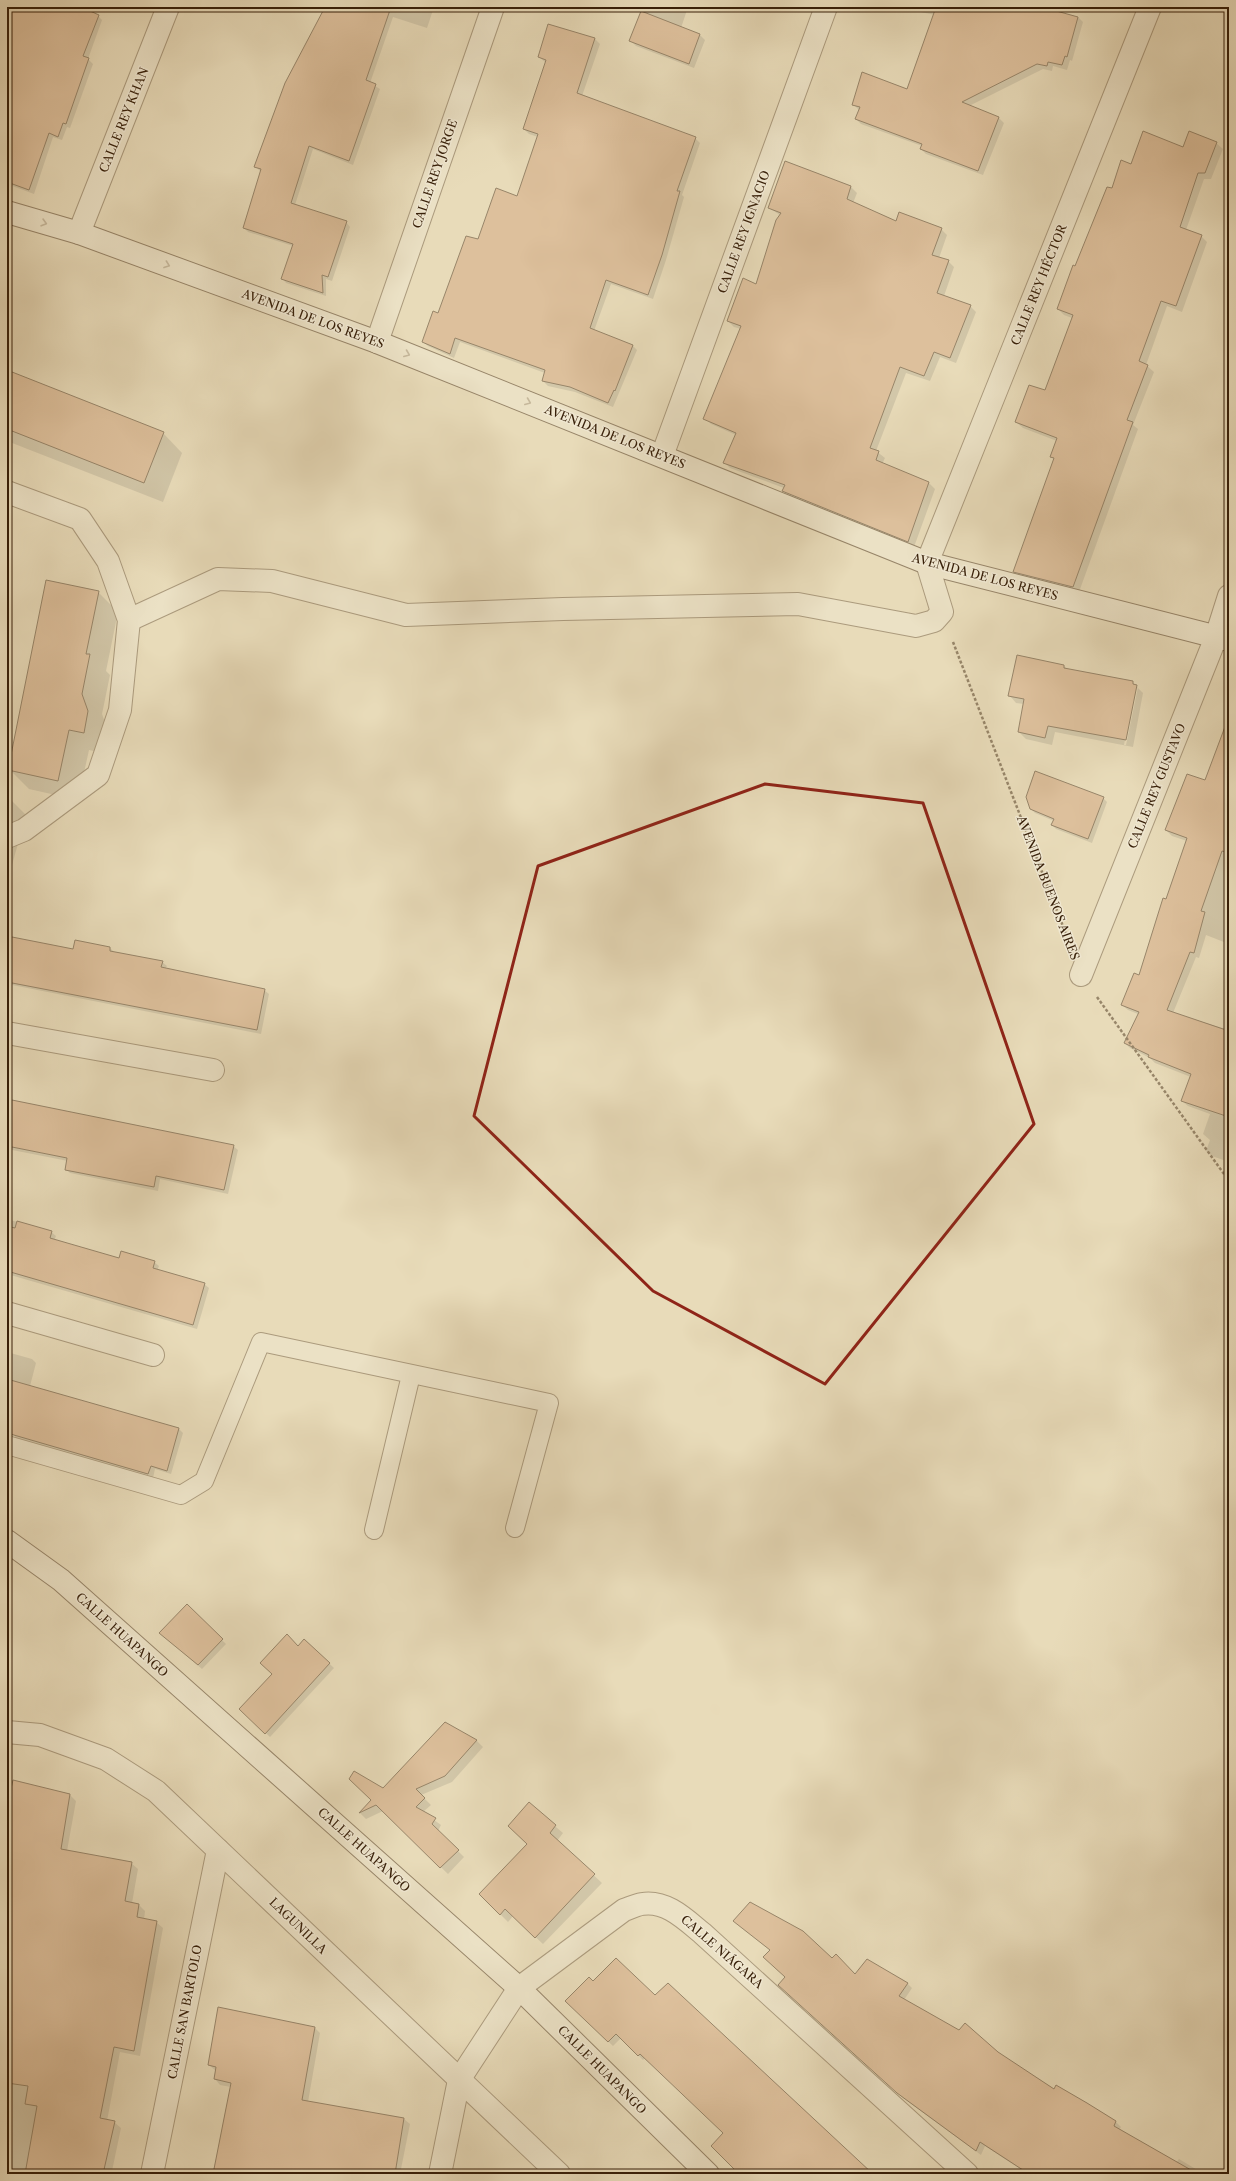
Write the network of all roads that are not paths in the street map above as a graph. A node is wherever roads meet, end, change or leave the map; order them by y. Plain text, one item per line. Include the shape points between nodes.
1 (168, 7) edge
2 (493, 7) edge
3 (826, 7) edge
4 (1150, 7) edge
5 (7, 212) edge
6 (79, 233) junction
7 (377, 342) junction
8 (662, 456) junction
9 (7, 492) edge
10 (927, 563) junction
11 (1229, 596) edge
12 (129, 620) junction
13 (1222, 639) edge
14 (7, 837) edge
15 (1081, 975) road end
16 (7, 1033) edge
17 (213, 1070) dead end
18 (7, 1313) edge
19 (153, 1355) dead end
20 (411, 1375) junction
21 (7, 1445) edge
22 (515, 1528) dead end
23 (374, 1530) dead end
24 (7, 1541) edge
25 (7, 1732) edge
26 (218, 1850) junction
27 (519, 1988) junction
28 (459, 2080) junction
29 (152, 2174) edge
30 (440, 2174) edge
31 (558, 2174) edge
32 (708, 2174) edge
33 (967, 2174) edge

1 - 6 street, CALLE REY KHAN
2 - 7 street, CALLE REY JORGE
3 - 8 street, CALLE REY IGNACIO
4 - 10 street, CALLE REY HÉCTOR
5 -> 6 street, AVENIDA DE LOS REYES
6 -> 7 street, AVENIDA DE LOS REYES
7 -> 8 street, AVENIDA DE LOS REYES
8 - 10 street, AVENIDA DE LOS REYES
9 - 12 street via 80,519 108,561
10 - 12 street via 942,612 934,621 916,626 798,604 406,615 272,581 218,579
10 - 13 street, AVENIDA DE LOS REYES
11 - 13 street, CALLE REY GUSTAVO
12 - 14 street via 120,710 98,775 24,830
13 - 15 street, CALLE REY GUSTAVO
16 - 17 street
18 - 19 street
20 - 21 lane via 261,1342 204,1481 181,1495
20 - 22 lane via 549,1403
20 - 23 lane
24 - 27 street, CALLE HUAPANGO via 61,1580
25 - 26 street, LAGUNILLA via 40,1735 106,1759 156,1791
26 - 28 street, LAGUNILLA
26 - 29 street, CALLE SAN BARTOLO
27 - 28 street, CALLE NIÁGARA
27 - 32 street, CALLE HUAPANGO
27 - 33 street, CALLE NIÁGARA via 624,1910 642,1904 660,1904 677,1913 702,1933
28 - 30 street
28 - 31 street, LAGUNILLA

